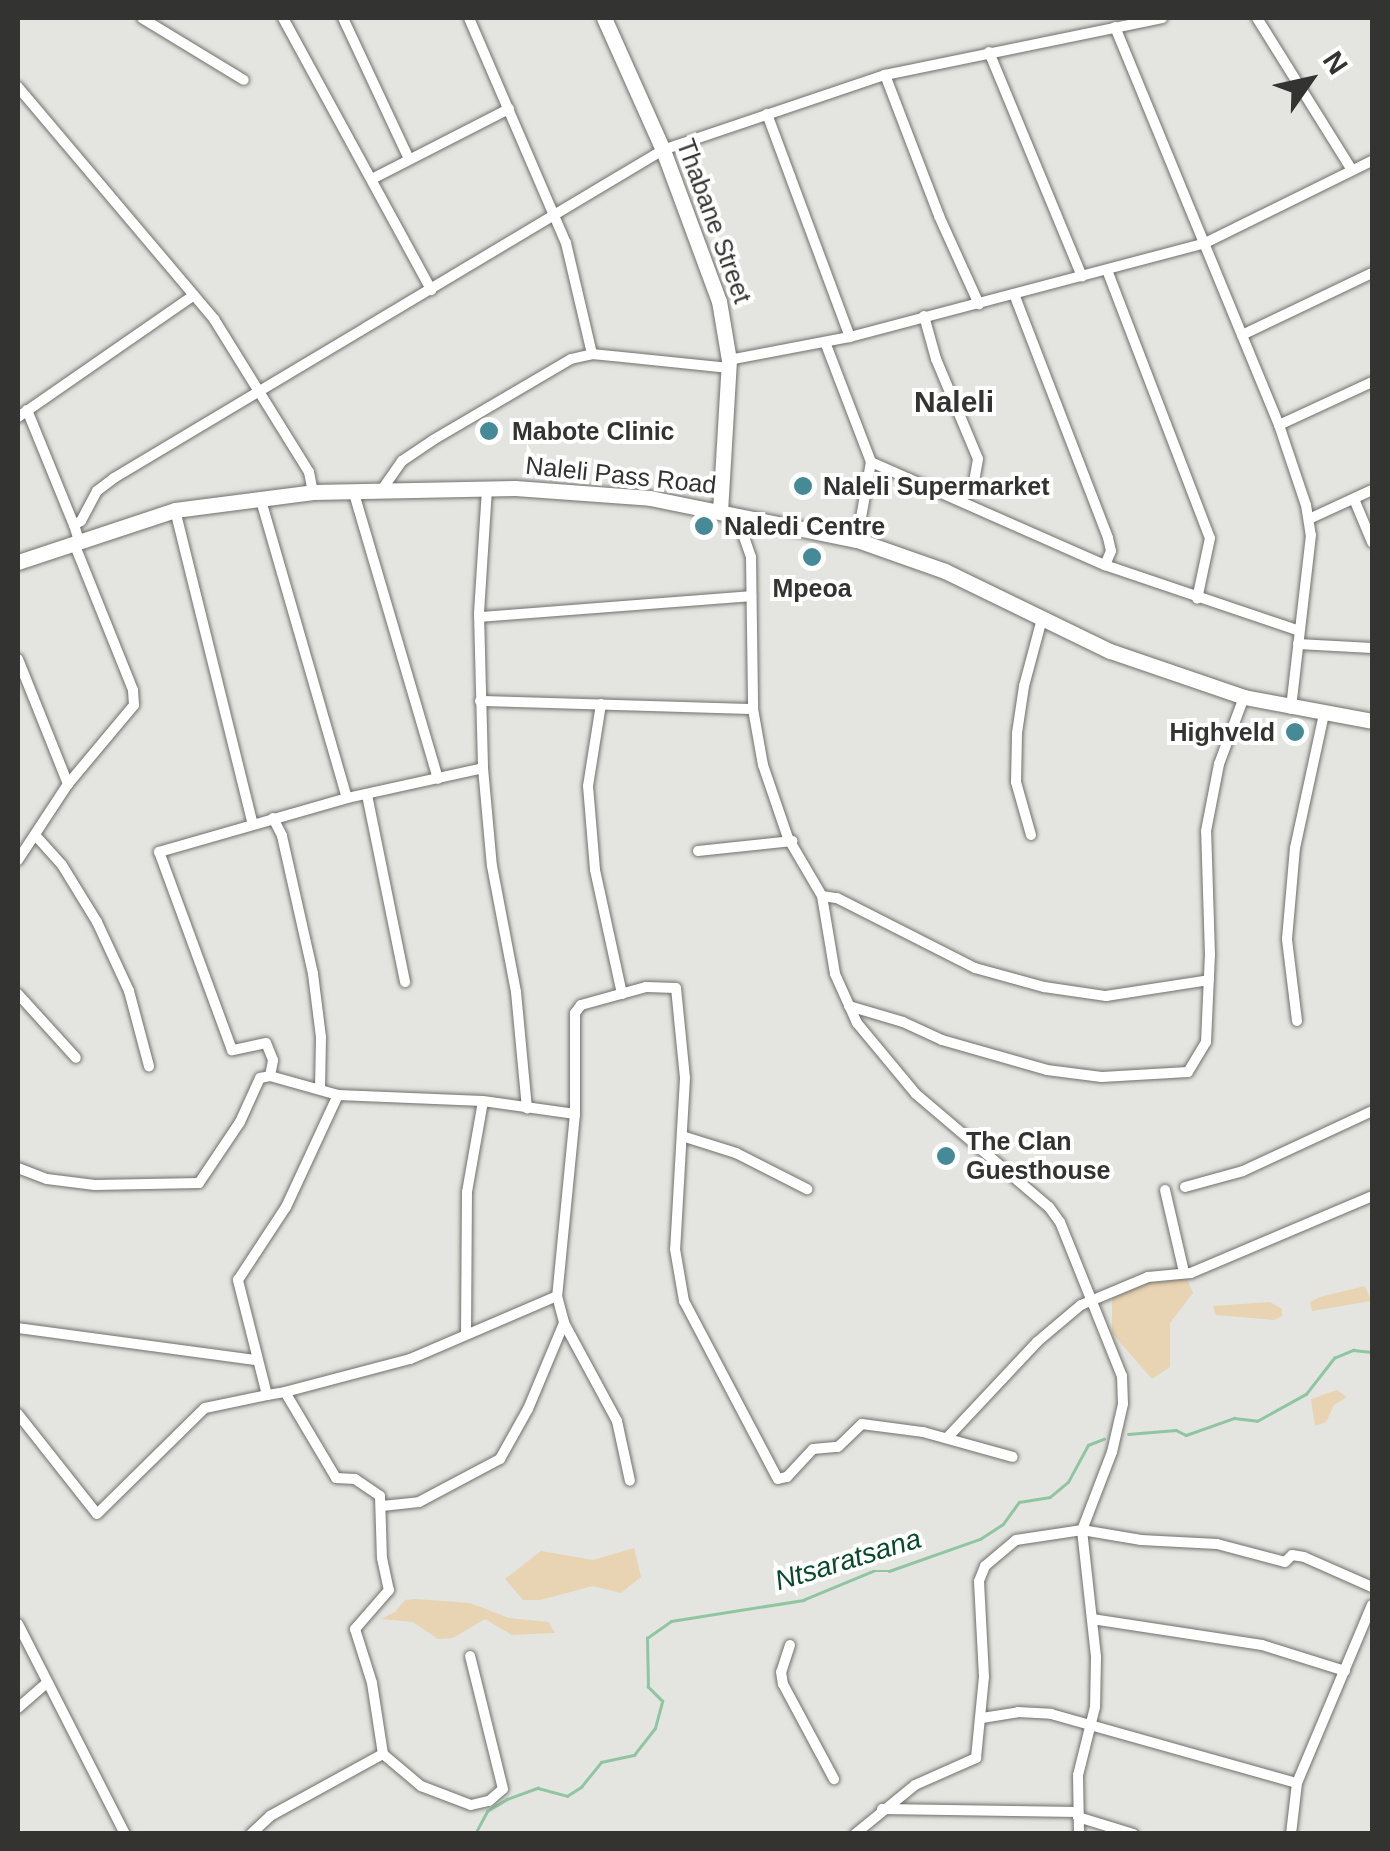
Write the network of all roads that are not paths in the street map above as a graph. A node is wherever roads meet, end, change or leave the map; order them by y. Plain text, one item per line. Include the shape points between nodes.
1 (142, 18) edge
2 (283, 18) edge
3 (343, 18) edge
4 (470, 18) edge
5 (604, 18) edge
6 (1162, 18) edge
7 (1257, 18) edge
8 (1115, 27) junction
9 (988, 52) junction
10 (885, 75) junction
11 (244, 80) dead end
12 (18, 87) edge
13 (509, 109) junction
14 (767, 114) junction
15 (663, 150) junction
16 (409, 159) junction
17 (1372, 161) edge
18 (1352, 170) junction
19 (372, 180) junction
20 (556, 216) junction
21 (1203, 244) junction
22 (1108, 270) junction
23 (1372, 273) edge
24 (1082, 276) junction
25 (430, 290) junction
26 (1014, 294) junction
27 (193, 296) junction
28 (979, 304) junction
29 (924, 316) junction
30 (1242, 335) junction
31 (850, 337) junction
32 (825, 342) junction
33 (592, 354) junction
34 (729, 364) junction
35 (1372, 382) edge
36 (262, 392) junction
37 (22, 413) edge
38 (1279, 425) junction
39 (872, 462) junction
40 (486, 488) junction
41 (353, 490) junction
42 (380, 490) junction
43 (1372, 490) edge
44 (313, 492) junction
45 (260, 498) junction
46 (962, 498) junction
47 (1354, 498) junction
48 (176, 510) junction
49 (728, 512) junction
50 (1309, 519) junction
51 (74, 525) junction
52 (857, 540) junction
53 (76, 542) junction
54 (1372, 542) edge
55 (18, 562) edge
56 (1105, 565) junction
57 (751, 596) junction
58 (1198, 599) junction
59 (480, 617) junction
60 (1042, 618) junction
61 (1297, 630) junction
62 (1298, 644) junction
63 (1372, 648) edge
64 (18, 659) edge
65 (1244, 697) junction
66 (480, 701) junction
67 (600, 704) junction
68 (753, 709) junction
69 (1291, 709) junction
70 (1324, 714) junction
71 (1372, 720) edge
72 (483, 768) junction
73 (438, 779) junction
74 (68, 784) junction
75 (367, 795) junction
76 (347, 798) junction
77 (273, 818) junction
78 (252, 822) junction
79 (1031, 835) dead end
80 (36, 836) junction
81 (792, 842) junction
82 (698, 851) dead end
83 (18, 860) edge
84 (822, 896) junction
85 (1209, 980) junction
86 (406, 982) dead end
87 (18, 994) edge
88 (622, 994) junction
89 (849, 1006) junction
90 (1297, 1021) dead end
91 (76, 1058) dead end
92 (149, 1066) dead end
93 (270, 1076) junction
94 (320, 1089) junction
95 (338, 1094) junction
96 (483, 1101) junction
97 (527, 1108) junction
98 (1372, 1111) edge
99 (575, 1114) junction
100 (682, 1136) junction
101 (18, 1168) edge
102 (1185, 1187) dead end
103 (808, 1188) dead end
104 (1165, 1190) dead end
105 (1372, 1196) edge
106 (1184, 1272) junction
107 (557, 1296) junction
108 (1091, 1300) junction
109 (564, 1323) junction
110 (18, 1328) edge
111 (466, 1334) junction
112 (254, 1360) junction
113 (285, 1392) junction
114 (267, 1395) junction
115 (18, 1414) edge
116 (947, 1438) junction
117 (1013, 1457) dead end
118 (630, 1481) dead end
119 (382, 1506) junction
120 (1082, 1530) junction
121 (1372, 1587) edge
122 (1372, 1605) edge
123 (1092, 1620) junction
124 (18, 1624) edge
125 (790, 1645) dead end
126 (470, 1656) dead end
127 (1345, 1672) junction
128 (47, 1683) junction
129 (18, 1708) edge
130 (982, 1718) junction
131 (1092, 1724) junction
132 (382, 1754) junction
133 (834, 1779) dead end
134 (1297, 1783) junction
135 (882, 1809) junction
136 (1078, 1815) junction
137 (125, 1834) edge
138 (251, 1834) edge
139 (856, 1834) edge
140 (1079, 1834) edge
141 (1133, 1834) edge
142 (1291, 1834) edge

1 - 11 street
2 - 19 street
3 - 16 street
4 - 13 street
5 - 15 main road, Thabane Street
6 - 8 street
7 - 18 street
8 - 9 street
8 - 21 street
9 - 10 street
9 - 24 street
10 - 14 street
10 - 28 street
12 - 27 street
13 - 16 street
13 - 20 street
14 - 15 street
14 - 31 street
15 - 20 street
15 - 34 main road, Thabane Street via 711,276
16 - 19 street
17 - 18 street
18 - 21 street
19 - 25 street
20 - 25 street
20 - 33 street
21 - 22 street
21 - 30 street
22 - 24 street
22 - 58 street via 1210,538
23 - 30 street
24 - 26 street
25 - 36 street
26 - 28 street
26 - 56 street via 1108,538
27 - 36 street
27 - 37 street
28 - 29 street
29 - 31 street
29 - 46 street via 978,459 974,487
30 - 38 street
31 - 32 street
32 - 34 street
32 - 39 street
33 - 34 street
33 - 42 street via 552,368 433,440 402,461
34 - 49 main road, Thabane Street
35 - 38 street
36 - 44 street via 309,472
36 - 51 street via 114,478
37 - 51 street
38 - 50 street
39 - 46 street
39 - 52 street
40 - 42 main road, Naleli Pass Road
40 - 49 main road, Naleli Pass Road via 650,498
40 - 59 street
41 - 42 main road, Naleli Pass Road
41 - 44 main road, Naleli Pass Road
41 - 73 street
43 - 47 street
44 - 45 main road, Naleli Pass Road
45 - 48 main road, Naleli Pass Road
45 - 76 street
46 - 56 street
47 - 50 street
47 - 54 street
48 - 53 main road, Naleli Pass Road
48 - 78 street
49 - 52 main road, Naleli Pass Road
49 - 57 street via 751,557
50 - 61 street
51 - 53 street
52 - 60 main road, Naleli Pass Road via 945,570
53 - 55 main road, Naleli Pass Road
53 - 74 street via 134,698 127,716
56 - 58 street
57 - 59 street
57 - 68 street
58 - 61 street
59 - 66 street
60 - 65 main road, Naleli Pass Road via 1100,647
60 - 79 street via 1018,733 1016,782
61 - 62 street
62 - 63 street
62 - 69 street
64 - 74 street
65 - 69 main road, Naleli Pass Road
65 - 85 street via 1219,764 1206,831
66 - 67 street
66 - 72 street
67 - 68 street
67 - 88 street via 588,786 596,870
68 - 81 street via 763,765
69 - 70 main road, Naleli Pass Road
70 - 71 main road, Naleli Pass Road
70 - 90 street via 1295,848 1288,922
72 - 73 street
72 - 97 street
73 - 75 street
74 - 80 street
75 - 76 street
75 - 86 street
76 - 77 street
77 - 78 street
77 - 94 street via 313,974
78 - 93 street via 159,852 232,1050 266,1043
80 - 83 street
80 - 92 street via 97,922 129,991
81 - 82 street
81 - 84 street
84 - 85 street via 975,968 1044,988 1106,996
84 - 89 street via 835,974
85 - 89 street via 1206,1042 1188,1072 1102,1076 1048,1070
87 - 91 street
88 - 99 street via 581,1005 576,1013
88 - 100 street via 663,984 679,991
89 - 108 street via 916,1094 1049,1207
93 - 94 street
93 - 101 street via 260,1078 199,1183 95,1185
94 - 95 street
95 - 96 street
95 - 112 street via 286,1207 238,1280
96 - 97 street
96 - 111 street via 467,1192
97 - 99 street
98 - 102 street via 1244,1171
99 - 107 street
100 - 103 street
100 - 116 street via 675,1249 684,1302 778,1479 812,1449 838,1447 862,1424
104 - 106 street
105 - 106 street
106 - 108 street via 1148,1276
107 - 109 street
107 - 111 street
108 - 116 street via 1057,1322
108 - 120 street via 1122,1376 1123,1404
109 - 118 street via 617,1422
109 - 119 street via 500,1459 419,1502
110 - 112 street
111 - 113 street via 410,1359
112 - 114 street
113 - 114 street
113 - 119 street via 336,1478 371,1488
114 - 115 street via 206,1408 98,1514
116 - 117 street
119 - 132 street via 389,1590 355,1629 372,1683
120 - 121 street via 1217,1544 1285,1562 1304,1557
120 - 123 street
120 - 130 street via 1016,1540 985,1566 979,1581
122 - 127 street
123 - 127 street via 1262,1645
123 - 131 street
124 - 128 street
125 - 133 street via 783,1684
126 - 132 street via 503,1789 471,1805 421,1786
127 - 134 street
128 - 129 street
128 - 137 street
130 - 131 street via 1018,1712
130 - 135 street via 973,1762 934,1773
131 - 134 street
131 - 136 street via 1078,1776
132 - 138 street via 270,1816
134 - 142 street
135 - 136 street
135 - 139 street
136 - 140 street
136 - 141 street

